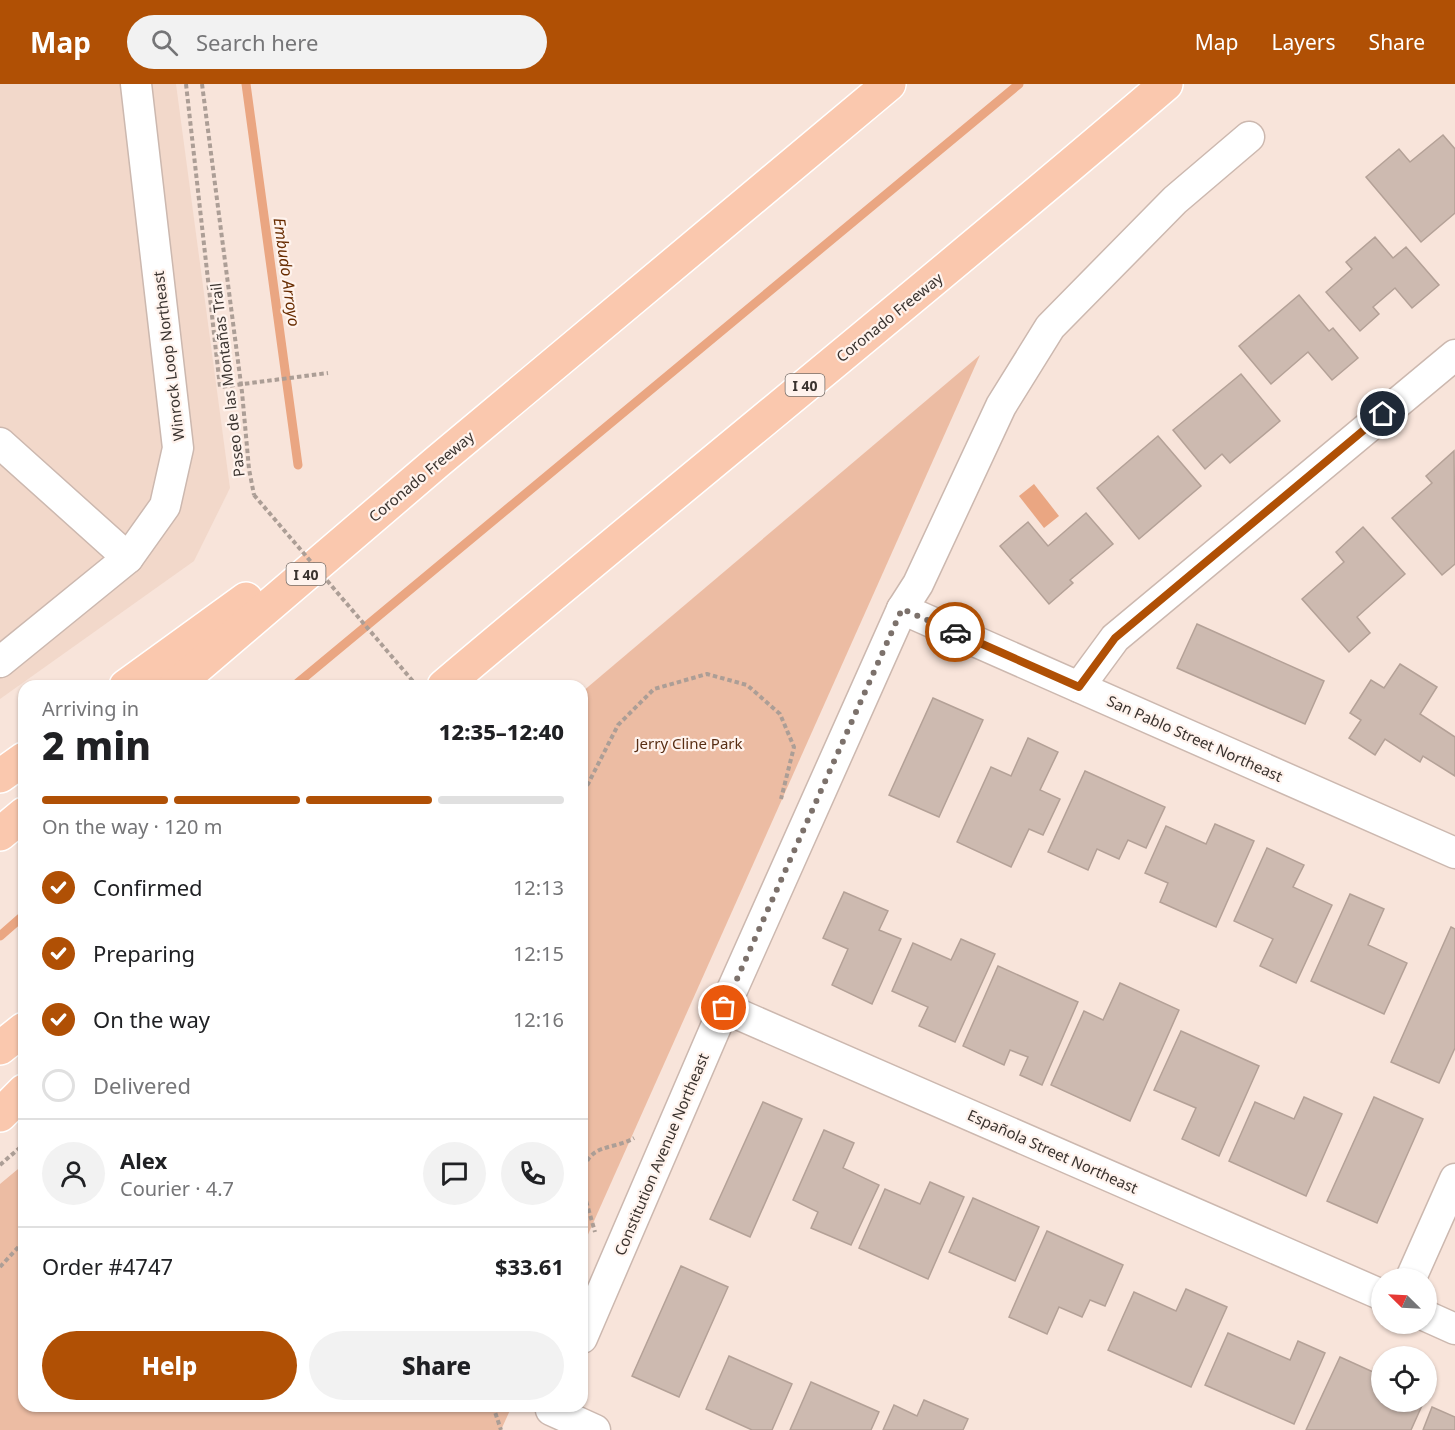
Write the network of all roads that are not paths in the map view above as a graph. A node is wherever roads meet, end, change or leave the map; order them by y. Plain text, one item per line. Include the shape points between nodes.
1 (136, 84) edge
2 (889, 84) edge
3 (1166, 84) edge
4 (1249, 137) dead end
5 (1455, 355) edge
6 (0, 443) edge
7 (437, 462) junction
8 (128, 558) junction
9 (902, 609) junction
10 (0, 662) edge
11 (134, 680) edge
12 (182, 680) edge
13 (451, 680) edge
14 (1079, 687) junction
15 (18, 763) edge
16 (0, 776) edge
17 (18, 819) edge
18 (0, 834) edge
19 (1455, 853) edge
20 (724, 1008) junction
21 (18, 1034) edge
22 (0, 1048) edge
23 (18, 1097) edge
24 (0, 1114) edge
25 (1455, 1179) edge
26 (1415, 1268) edge
27 (1371, 1290) edge
28 (1437, 1321) edge
29 (588, 1324) edge
30 (1455, 1329) edge
31 (549, 1415) edge
32 (596, 1430) edge

1 - 8 street, Winrock Loop Northeast via 178,448 165,506
2 - 7 highway, Coronado Freeway / I 40
3 - 13 highway, Coronado Freeway / I 40
4 - 9 street, Constitution Avenue Northeast via 1175,201 1050,327 1001,406 918,584
5 - 14 street via 1115,638
6 - 8 street
7 - 11 highway
7 - 12 highway, Coronado Freeway / I 40
8 - 10 street, Winrock Loop Northeast
9 - 14 street, San Pablo Street Northeast
9 - 20 street, Constitution Avenue Northeast
14 - 19 street, San Pablo Street Northeast
15 - 16 highway
17 - 18 highway
20 - 27 street, Española Street Northeast
20 - 29 street, Constitution Avenue Northeast
21 - 22 highway
23 - 24 highway
25 - 26 street
28 - 30 street
31 - 32 street

